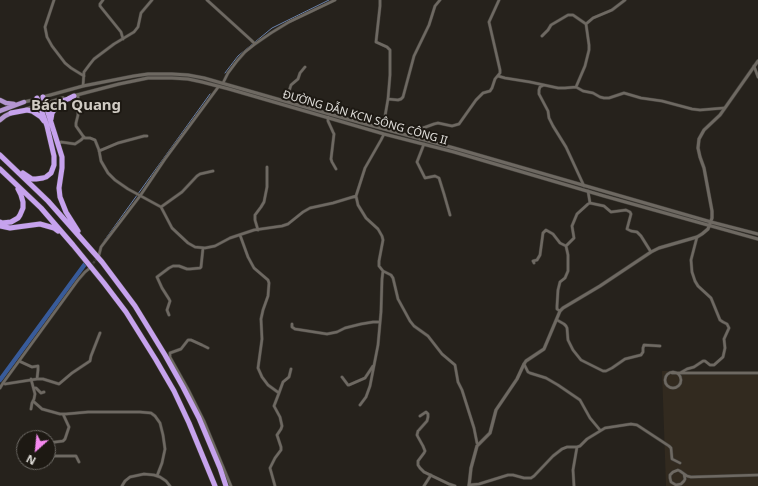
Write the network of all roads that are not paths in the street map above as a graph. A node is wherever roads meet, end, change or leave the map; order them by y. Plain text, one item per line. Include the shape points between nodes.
1 (54, 0) edge
2 (103, 0) edge
3 (152, 0) edge
4 (207, 0) edge
5 (335, 0) edge
6 (380, 0) edge
7 (440, 0) edge
8 (499, 0) edge
9 (625, 0) edge
10 (586, 24) junction
11 (542, 36) dead end
12 (123, 39) junction
13 (254, 44) junction
14 (758, 61) edge
15 (754, 66) junction
16 (305, 67) dead end
17 (161, 74) junction
18 (84, 76) junction
19 (498, 76) junction
20 (758, 77) edge
21 (161, 78) junction
22 (223, 83) junction
23 (544, 85) junction
24 (83, 86) junction
25 (219, 86) junction
26 (576, 87) junction
27 (76, 95) junction
28 (40, 98) junction
29 (388, 99) junction
30 (0, 100) edge
31 (286, 101) junction
32 (24, 102) junction
33 (43, 104) junction
34 (725, 108) junction
35 (0, 111) edge
36 (11, 113) junction
37 (328, 117) junction
38 (339, 119) junction
39 (0, 120) edge
40 (50, 126) junction
41 (383, 128) junction
42 (384, 134) junction
43 (148, 136) dead end
44 (84, 137) junction
45 (420, 139) junction
46 (58, 144) junction
47 (424, 144) junction
48 (99, 151) junction
49 (0, 154) edge
50 (267, 167) dead end
51 (336, 168) dead end
52 (0, 170) edge
53 (213, 171) dead end
54 (555, 177) junction
55 (554, 181) junction
56 (585, 186) junction
57 (588, 191) junction
58 (140, 196) junction
59 (356, 196) junction
60 (590, 203) junction
61 (161, 207) junction
62 (450, 215) dead end
63 (0, 222) edge
64 (710, 224) junction
65 (0, 226) edge
66 (258, 230) junction
67 (758, 234) edge
68 (240, 235) junction
69 (697, 237) junction
70 (758, 239) edge
71 (566, 246) junction
72 (203, 248) junction
73 (651, 252) junction
74 (99, 255) tunnel mouth
75 (102, 262) junction
76 (534, 263) dead end
77 (90, 268) tunnel mouth
78 (383, 271) junction
79 (104, 283) junction
80 (560, 311) junction
81 (169, 315) dead end
82 (557, 320) junction
83 (380, 322) junction
84 (292, 324) dead end
85 (100, 332) dead end
86 (660, 346) dead end
87 (208, 348) dead end
88 (19, 361) junction
89 (375, 364) junction
90 (524, 364) junction
91 (291, 369) dead end
92 (672, 373) junction
93 (682, 373) junction
94 (758, 373) edge
95 (342, 377) dead end
96 (31, 379) junction
97 (37, 379) junction
98 (681, 380) junction
99 (4, 383) junction
100 (0, 387) edge
101 (34, 388) junction
102 (44, 392) dead end
103 (279, 393) junction
104 (33, 401) junction
105 (360, 405) dead end
106 (31, 409) dead end
107 (63, 414) junction
108 (420, 416) dead end
109 (600, 430) junction
110 (56, 442) edge
111 (479, 444) junction
112 (577, 447) junction
113 (56, 456) edge
114 (79, 462) dead end
115 (680, 463) dead end
116 (684, 474) junction
117 (431, 475) junction
118 (758, 475) edge
119 (156, 476) junction
120 (691, 477) junction
121 (684, 481) junction
122 (469, 485) edge
123 (122, 486) edge
124 (170, 486) edge
125 (214, 486) edge
126 (226, 486) edge
127 (231, 486) edge
128 (276, 486) edge
129 (424, 486) edge
130 (455, 486) edge
131 (574, 486) edge

1 - 18 street via 45,26 47,37 65,63
2 - 12 street via 100,6 121,32
3 - 12 street via 141,13 136,30
4 - 13 street
5 - 13 street via 290,22
6 - 29 street via 376,42 390,50
7 - 29 street via 414,56 403,97 398,100
8 - 19 street via 489,22 500,70
9 - 10 street
10 - 11 street via 573,15 568,15 551,25
10 - 26 street via 589,45 587,58
12 - 18 street via 91,62
13 - 22 street via 239,58
14 - 15 street
15 - 20 street
15 - 34 street
16 - 31 street via 291,85
17 - 21 street
17 - 22 street, ĐƯỜNG DẪN KCN SÔNG CÔNG II via 188,75
17 - 24 street, ĐƯỜNG DẪN KCN SÔNG CÔNG II via 134,76
18 - 24 street
19 - 23 street
19 - 45 street via 490,91 483,93 476,100 459,124 452,126 438,123 423,128
21 - 25 street, ĐƯỜNG DẪN KCN SÔNG CÔNG II via 188,79
21 - 27 street, ĐƯỜNG DẪN KCN SÔNG CÔNG II via 135,80
22 - 31 street, ĐƯỜNG DẪN KCN SÔNG CÔNG II
23 - 26 street via 558,88
23 - 56 street via 540,87 539,94
24 - 28 street, ĐƯỜNG DẪN KCN SÔNG CÔNG II
25 - 37 street, ĐƯỜNG DẪN KCN SÔNG CÔNG II
25 - 58 street
26 - 34 street via 604,98 624,93 692,110
27 - 33 street, ĐƯỜNG DẪN KCN SÔNG CÔNG II
27 - 40 highway via 59,103 51,116
27 - 44 street via 76,125
28 - 32 street, ĐƯỜNG DẪN KCN SÔNG CÔNG II
28 - 33 highway
29 - 41 street
30 - 32 highway via 12,104
31 - 38 street, ĐƯỜNG DẪN KCN SÔNG CÔNG II
32 - 35 highway
33 - 36 street, ĐƯỜNG DẪN KCN SÔNG CÔNG II
33 - 40 highway
34 - 64 street via 704,130 698,146 712,211
35 - 36 highway
36 - 39 highway
36 - 40 highway via 27,110 41,117
37 - 38 street, ĐƯỜNG DẪN KCN SÔNG CÔNG II
37 - 51 street via 334,133 331,159
38 - 41 street, ĐƯỜNG DẪN KCN SÔNG CÔNG II
38 - 42 street, ĐƯỜNG DẪN KCN SÔNG CÔNG II
40 - 46 highway
40 - 49 highway via 54,161 51,173 46,177 36,179 28,176
41 - 45 street, ĐƯỜNG DẪN KCN SÔNG CÔNG II
42 - 47 street, ĐƯỜNG DẪN KCN SÔNG CÔNG II
42 - 59 street via 365,168
43 - 48 street via 118,143
44 - 46 street via 75,144
44 - 48 street via 95,140
45 - 54 street, ĐƯỜNG DẪN KCN SÔNG CÔNG II
46 - 75 highway via 62,162 59,188 61,202
47 - 55 street, ĐƯỜNG DẪN KCN SÔNG CÔNG II
47 - 62 street via 417,162 426,178 439,178
48 - 58 street via 103,165 111,176
49 - 75 highway via 48,200
50 - 66 street via 264,202 255,220
52 - 63 highway via 19,191 23,202 18,218 11,222
52 - 79 highway via 41,208
53 - 61 street via 200,174 182,192
54 - 55 street
54 - 56 street, ĐƯỜNG DẪN KCN SÔNG CÔNG II
55 - 57 street, ĐƯỜNG DẪN KCN SÔNG CÔNG II
56 - 64 street, ĐƯỜNG DẪN KCN SÔNG CÔNG II
57 - 60 street
57 - 64 street, ĐƯỜNG DẪN KCN SÔNG CÔNG II
58 - 61 street
58 - 74 street via 102,247
59 - 66 street via 310,208 288,224
59 - 78 street via 366,218 382,236 378,264
60 - 71 street via 577,214 572,226 574,238
60 - 73 street via 604,206 611,212 630,212 627,229 637,232
61 - 72 street via 176,232 192,245
64 - 67 street
64 - 69 street via 707,231
64 - 70 street
65 - 79 highway via 10,228 40,224 54,228
66 - 68 street
68 - 72 street via 215,246
68 - 103 street via 254,268 269,283 261,318 262,339 258,368 268,385
69 - 73 street
69 - 93 street via 692,260 695,281 710,298 720,320 729,328 724,339 723,357 714,365 703,361
71 - 76 street via 546,230 543,233 540,255
71 - 80 street via 568,272 560,282 558,290 557,307
72 - 81 street via 201,267 187,269 171,266 157,277 170,301 167,310
73 - 80 street
75 - 126 highway via 135,306 183,386 199,418
77 - 88 street via 78,280
78 - 83 street
78 - 111 street via 393,278 398,299 412,324 428,336 442,354 455,365 458,382
79 - 125 highway via 126,312 174,391
80 - 82 street
82 - 86 street via 566,326 568,340 581,360 603,371 625,359 641,355 644,345
82 - 90 street via 544,349
83 - 84 street via 361,324 327,334 295,329
83 - 89 street
85 - 97 street via 90,361 61,384
87 - 127 street via 188,340 181,349 170,353 170,357 204,421
88 - 97 street via 32,367 38,366
88 - 99 street
89 - 95 street via 367,376 357,382 348,385
89 - 105 street via 367,394
90 - 109 street via 528,372 558,384 580,400
90 - 111 street via 496,410 490,433
91 - 103 street
92 - 93 street
92 - 98 street via 679,375
92 - 98 street via 666,380 669,387 676,388
93 - 94 street
93 - 98 street
96 - 97 street
96 - 99 street
96 - 101 street
99 - 100 street
101 - 102 street via 41,393
101 - 104 street
103 - 128 street via 274,406 282,426 277,435 281,449 270,469
104 - 106 street
104 - 107 street via 46,411
107 - 110 street via 69,427 68,433 63,441
107 - 119 street via 151,413 160,422 165,449
108 - 117 street via 424,412 428,414 427,421 417,435 425,451 418,465
109 - 112 street
109 - 115 street via 609,426 637,425 672,448 672,459
111 - 122 street via 473,457
112 - 122 street via 562,449 531,478 508,475
112 - 131 street via 573,470
113 - 114 street via 76,456
116 - 120 street
116 - 121 street
116 - 121 street via 675,471 671,473 670,478 676,485
117 - 129 street
117 - 130 street
118 - 120 street
119 - 123 street via 134,475 127,478
119 - 124 street
120 - 121 street

